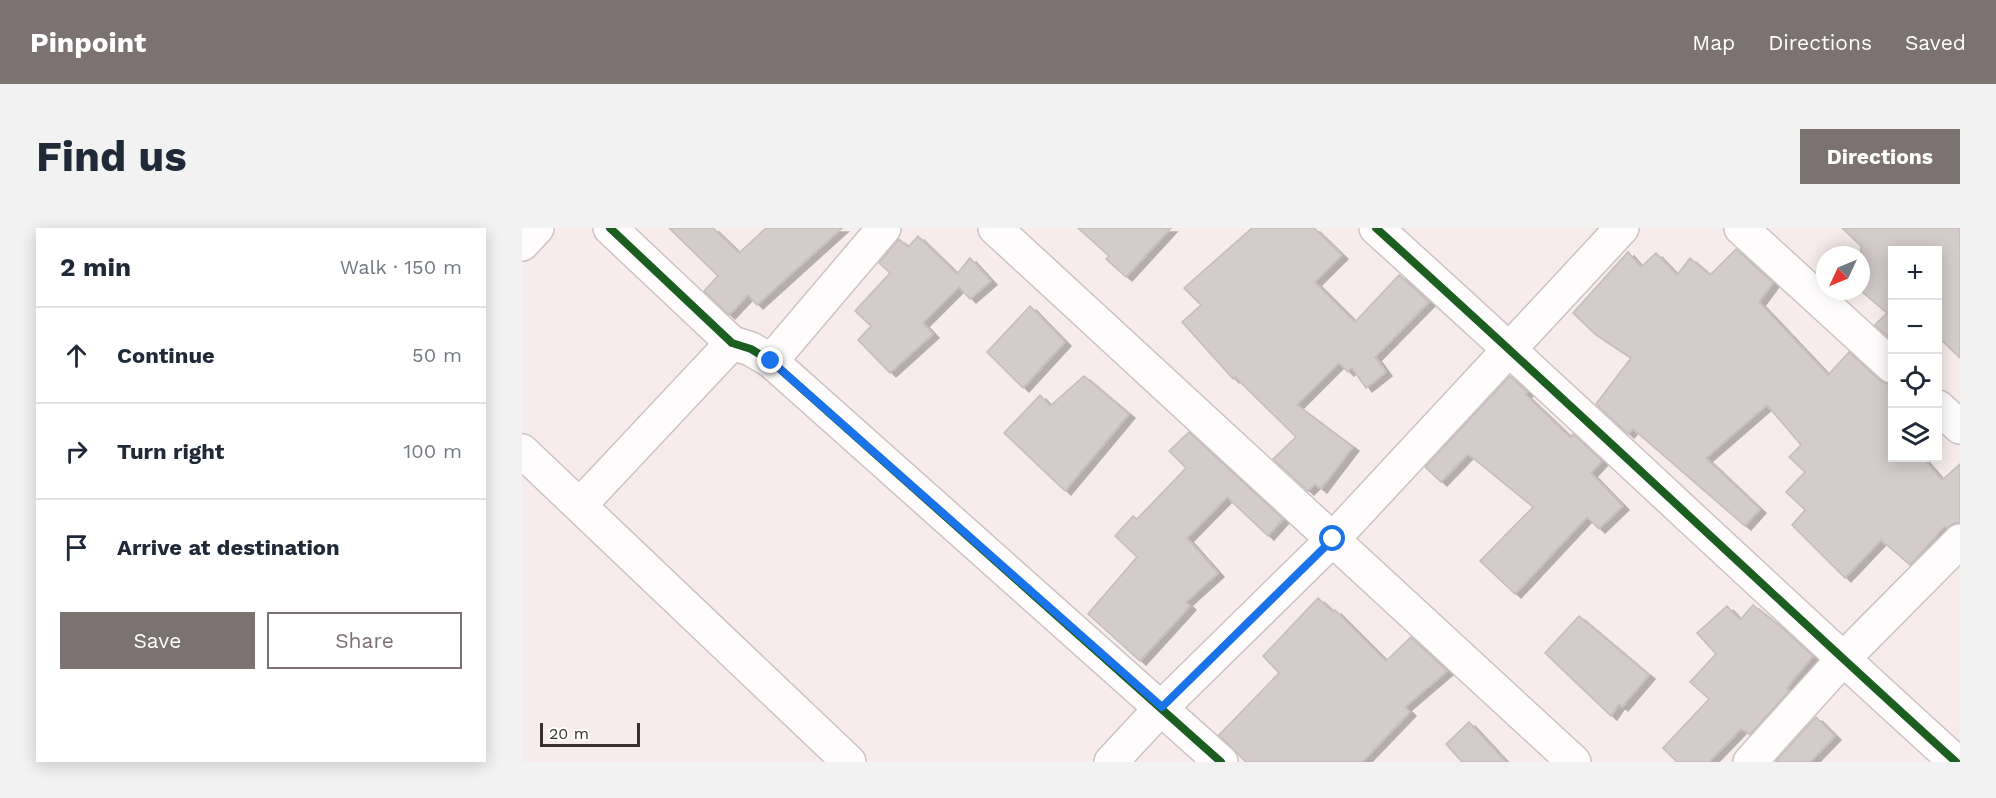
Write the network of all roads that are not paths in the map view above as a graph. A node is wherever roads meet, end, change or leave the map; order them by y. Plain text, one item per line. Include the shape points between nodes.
1 (537, 228) edge
2 (610, 228) edge
3 (885, 228) edge
4 (995, 228) edge
5 (1376, 228) edge
6 (1622, 228) edge
7 (1741, 228) edge
8 (522, 244) edge
9 (732, 343) junction
10 (1509, 348) junction
11 (771, 361) junction
12 (1888, 361) edge
13 (1940, 408) edge
14 (1960, 427) edge
15 (522, 451) edge
16 (580, 505) junction
17 (1333, 539) junction
18 (1960, 541) edge
19 (1843, 659) junction
20 (1162, 707) junction
21 (849, 762) edge
22 (1111, 762) edge
23 (1221, 762) edge
24 (1574, 762) edge
25 (1750, 762) edge
26 (1956, 762) edge

1 - 8 street
2 - 9 street
3 - 11 street
4 - 17 street
5 - 10 street
6 - 10 street
7 - 12 street
9 - 11 street
9 - 16 street
10 - 17 street
10 - 19 street
11 - 20 street
13 - 14 street
15 - 16 street
16 - 21 street
17 - 20 street
17 - 24 street
18 - 19 street
19 - 25 street
19 - 26 street
20 - 22 street
20 - 23 street

